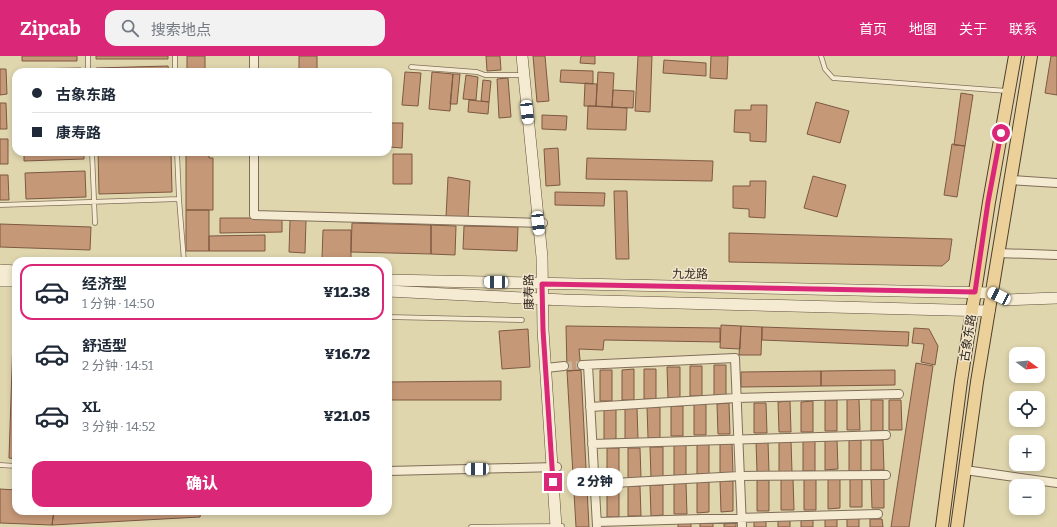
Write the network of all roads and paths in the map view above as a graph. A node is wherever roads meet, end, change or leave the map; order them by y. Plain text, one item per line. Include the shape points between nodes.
1 (88, 56) edge
2 (174, 56) edge
3 (254, 56) edge
4 (522, 56) edge
5 (528, 56) edge
6 (821, 56) edge
7 (1015, 56) edge
8 (1031, 56) edge
9 (411, 67) dead end
10 (88, 68) edge
11 (175, 68) edge
12 (254, 68) edge
13 (527, 75) junction
14 (1009, 91) junction
15 (92, 156) edge
16 (177, 156) edge
17 (254, 156) edge
18 (1010, 180) junction
19 (1057, 183) edge
20 (179, 199) junction
21 (94, 202) junction
22 (0, 205) edge
23 (95, 223) dead end
24 (541, 223) junction
25 (998, 252) junction
26 (1057, 255) edge
27 (184, 257) edge
28 (0, 270) edge
29 (12, 271) edge
30 (392, 280) edge
31 (0, 281) edge
32 (12, 281) edge
33 (545, 284) junction
34 (392, 291) edge
35 (975, 292) junction
36 (992, 293) junction
37 (1057, 298) edge
38 (545, 299) junction
39 (972, 310) junction
40 (989, 311) junction
41 (392, 317) edge
42 (522, 320) dead end
43 (564, 366) tunnel mouth
44 (548, 368) junction
45 (899, 394) dead end
46 (736, 398) junction
47 (590, 407) junction
48 (886, 435) dead end
49 (738, 439) junction
50 (592, 444) junction
51 (0, 465) edge
52 (12, 466) edge
53 (555, 467) junction
54 (965, 470) junction
55 (392, 471) edge
56 (886, 475) dead end
57 (740, 476) junction
58 (1057, 483) edge
59 (595, 484) junction
60 (878, 514) dead end
61 (741, 518) junction
62 (597, 525) edge
63 (471, 527) edge
64 (476, 527) edge
65 (559, 527) edge
66 (742, 527) edge
67 (942, 527) edge
68 (957, 527) edge

1 - 10 lane
2 - 11 lane
3 - 12 street
4 - 13 main road, 康寿路
5 - 13 main road, 康寿路
6 - 14 lane via 825,69 833,78
7 - 14 main road, 古象东路
8 - 18 main road, 古象东路
9 - 13 lane via 477,72 485,75
13 - 24 main road, 康寿路
14 - 35 main road, 古象东路 via 988,202
15 - 21 lane
16 - 20 lane
17 - 24 street via 254,215
18 - 19 street
18 - 25 main road, 古象东路
20 - 21 lane
20 - 27 lane
21 - 22 lane
21 - 23 lane
24 - 33 main road, 康寿路 via 547,256
25 - 26 street
25 - 36 main road, 古象东路
28 - 29 main road
30 - 33 main road, 九龙路
31 - 32 main road
33 - 35 main road, 九龙路
33 - 38 main road, 康寿路
34 - 38 main road
35 - 36 main road, 九龙路
35 - 39 main road, 古象东路
36 - 37 main road, 九龙路 via 1006,300
36 - 40 main road, 古象东路
38 - 39 main road
38 - 44 main road, 康寿路
39 - 40 main road
39 - 67 main road, 古象东路
40 - 54 main road, 古象东路
41 - 42 lane
43 - 44 street
44 - 53 main road, 康寿路
45 - 46 street
46 - 47 street
46 - 47 street via 735,358 585,365
46 - 49 street
47 - 50 street
48 - 49 street
49 - 50 street
49 - 57 street
50 - 59 street
51 - 52 lane
53 - 55 street
53 - 65 main road, 康寿路
54 - 58 street
54 - 68 main road, 古象东路
56 - 57 street
57 - 59 street
57 - 61 street
59 - 62 street
60 - 61 street
61 - 62 street
61 - 66 street
63 - 64 lane
64 - 65 lane

